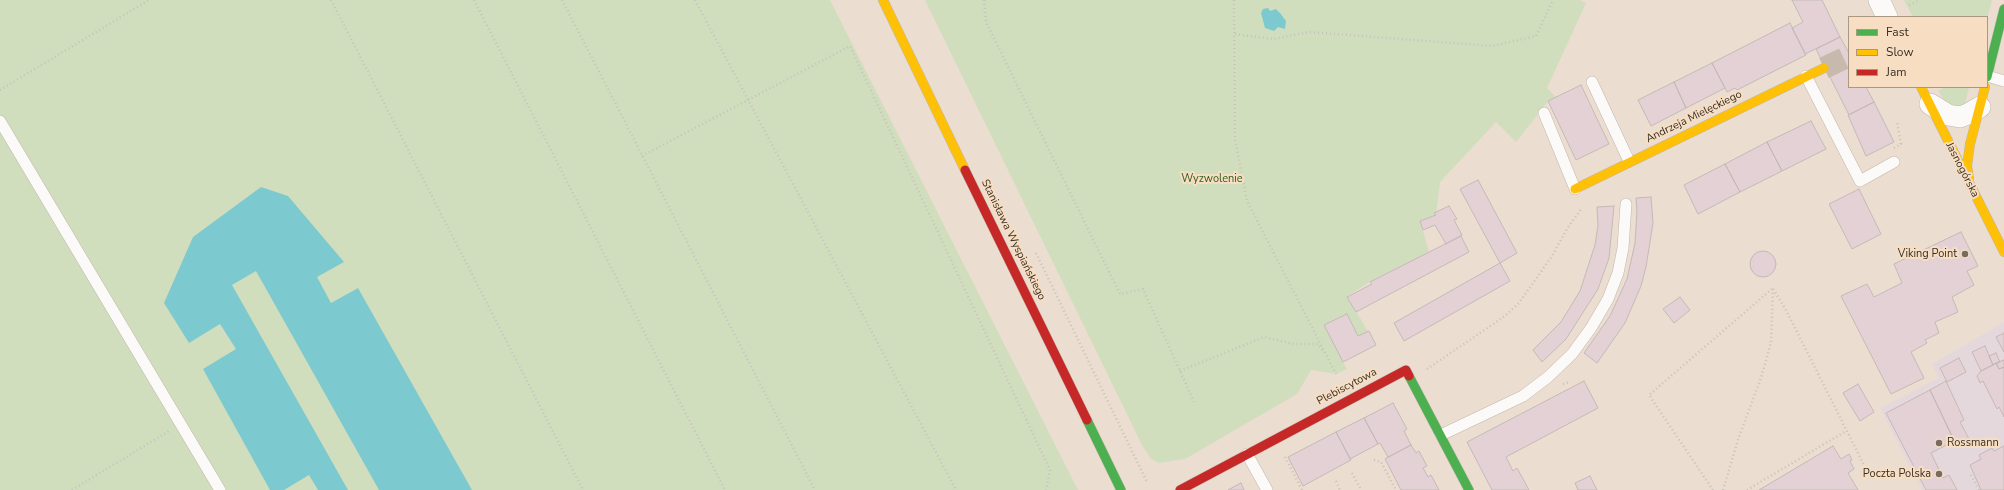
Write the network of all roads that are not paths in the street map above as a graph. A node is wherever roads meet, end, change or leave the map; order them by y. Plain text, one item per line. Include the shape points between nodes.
1 (883, 0) edge
2 (1879, 0) edge
3 (2004, 9) edge
4 (1887, 16) edge
5 (1824, 68) tunnel mouth
6 (1988, 73) edge
7 (1806, 76) junction
8 (1988, 77) edge
9 (2004, 80) edge
10 (1592, 82) dead end
11 (1985, 88) edge
12 (1925, 96) edge
13 (1980, 107) junction
14 (1544, 113) dead end
15 (0, 121) edge
16 (1629, 161) junction
17 (1894, 162) dead end
18 (1969, 183) junction
19 (1575, 189) joint
20 (1626, 204) dead end
21 (2004, 252) edge
22 (1441, 435) junction
23 (1248, 454) junction
24 (220, 490) edge
25 (1121, 490) edge
26 (1180, 490) edge
27 (1267, 490) edge
28 (1469, 490) edge

1 - 25 street, Stanisława Wyspiańskiego
2 - 4 street
3 - 6 street
5 - 7 street, Andrzeja Mielęckiego
7 - 16 street, Andrzeja Mielęckiego
7 - 17 lane via 1860,181
8 - 9 lane
10 - 16 lane
11 - 13 street
12 - 13 street via 1948,115 1960,117
12 - 18 street, Jasnogórska
13 - 18 street via 1970,144 1967,166
14 - 19 lane
15 - 24 lane
16 - 19 street, Andrzeja Mielęckiego
18 - 21 street, Jasnogórska
20 - 22 lane via 1623,248 1618,273 1608,299 1572,354 1548,378 1523,396
22 - 23 street, Plebiscytowa via 1406,370
22 - 28 street, Plebiscytowa
23 - 26 street, Plebiscytowa
23 - 27 lane

